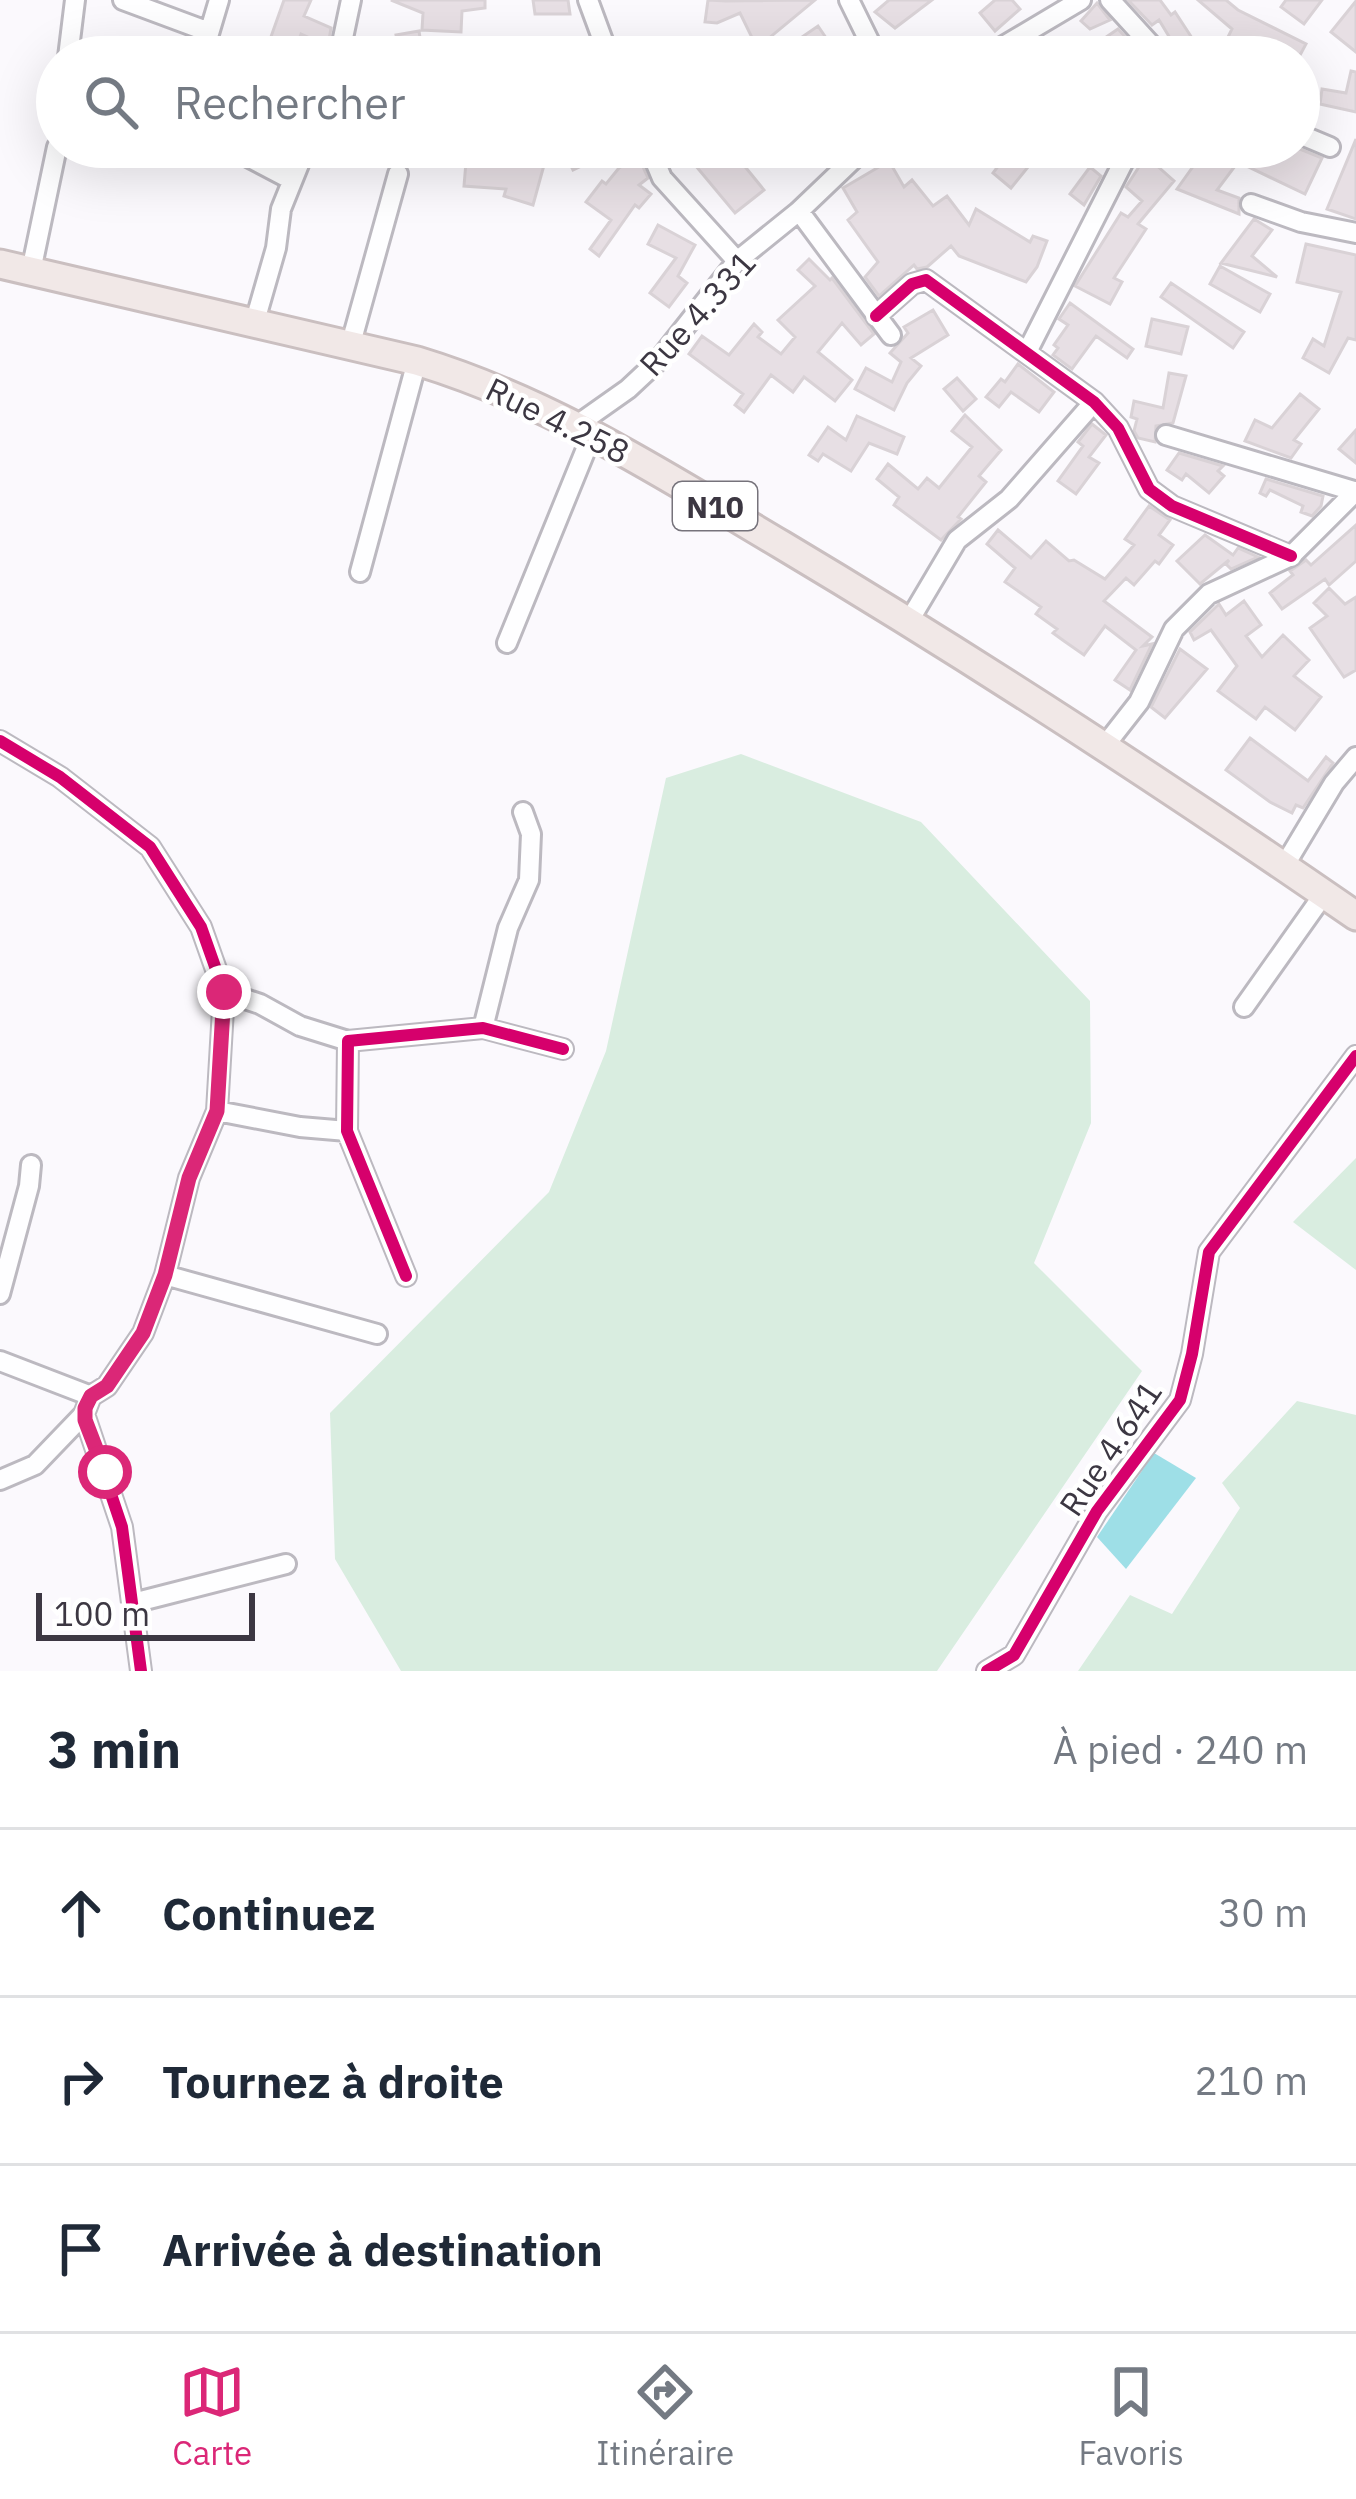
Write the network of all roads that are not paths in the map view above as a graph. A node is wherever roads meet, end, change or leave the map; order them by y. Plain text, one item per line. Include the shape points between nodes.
1 (75, 0) edge
2 (123, 0) edge
3 (219, 0) edge
4 (351, 0) edge
5 (589, 0) edge
6 (849, 0) edge
7 (1081, 0) edge
8 (1110, 0) edge
9 (209, 32) junction
10 (71, 36) edge
11 (208, 36) edge
12 (343, 36) edge
13 (602, 36) edge
14 (867, 36) edge
15 (1021, 36) edge
16 (1143, 36) edge
17 (1320, 143) edge
18 (1330, 147) dead end
19 (53, 168) edge
20 (269, 168) edge
21 (297, 168) edge
22 (658, 168) edge
23 (844, 168) edge
24 (1120, 168) edge
25 (398, 174) dead end
26 (292, 180) junction
27 (1250, 204) dead end
28 (799, 211) junction
29 (1356, 233) edge
30 (737, 261) junction
31 (0, 264) edge
32 (32, 271) junction
33 (876, 316) junction
34 (255, 321) junction
35 (891, 335) dead end
36 (351, 343) junction
37 (1027, 352) junction
38 (417, 361) junction
39 (1094, 402) junction
40 (585, 429) junction
41 (1166, 435) dead end
42 (1355, 491) edge
43 (1291, 556) junction
44 (360, 572) dead end
45 (909, 621) junction
46 (507, 643) dead end
47 (0, 741) edge
48 (1103, 748) junction
49 (1356, 757) edge
50 (524, 812) dead end
51 (1283, 868) junction
52 (1324, 894) junction
53 (1356, 916) edge
54 (224, 992) junction
55 (1244, 1007) dead end
56 (483, 1028) junction
57 (348, 1041) junction
58 (562, 1049) dead end
59 (1356, 1056) edge
60 (217, 1111) junction
61 (347, 1130) junction
62 (31, 1166) dead end
63 (165, 1275) junction
64 (406, 1276) dead end
65 (0, 1294) edge
66 (377, 1334) dead end
67 (0, 1360) edge
68 (87, 1405) junction
69 (0, 1480) edge
70 (286, 1564) dead end
71 (133, 1603) junction
72 (141, 1671) edge
73 (987, 1671) edge

1 - 10 street
2 - 9 street
3 - 9 street
4 - 12 street
5 - 13 street
6 - 14 street
7 - 15 street
8 - 16 street
9 - 11 street
17 - 18 street
19 - 32 street
20 - 26 street
21 - 26 street
22 - 30 street
23 - 28 street, Rue 4.331
24 - 37 street
25 - 36 street
26 - 34 street
27 - 29 street
28 - 30 street, Rue 4.331
28 - 33 street
30 - 40 street, Rue 4.331 via 659,360
31 - 32 highway, Rue 4.258 / N10
32 - 34 highway, Rue 4.258 / N10
33 - 35 street
33 - 37 street via 926,280
34 - 36 highway, Rue 4.258 / N10
36 - 38 highway, Rue 4.258 / N10
37 - 39 street
38 - 40 highway, Rue 4.258 / N10 via 485,382
38 - 44 street
39 - 43 street via 1118,428 1149,489
39 - 45 street via 1009,500 957,540
40 - 45 highway, Rue 4.258 / N10
40 - 46 street
41 - 42 street
42 - 43 street
43 - 48 street via 1209,594 1174,629 1139,702
45 - 48 highway, Rue 4.258 / N10
47 - 54 street via 151,847 201,927
48 - 51 highway, Rue 4.258 / N10
49 - 51 street
50 - 56 street via 530,880 508,928
51 - 52 highway, Rue 4.258 / N10
52 - 53 highway, Rue 4.258 / N10
52 - 55 street
54 - 57 street
54 - 60 street
56 - 57 street
56 - 58 street
57 - 61 street
59 - 73 street, Rue 4.641 via 1209,1252 1180,1400 1097,1511 1014,1654
60 - 61 street
60 - 63 street via 189,1178
61 - 64 street
62 - 65 street
63 - 66 street
63 - 68 street via 143,1333
67 - 68 street
68 - 69 street via 35,1465
68 - 71 street via 122,1527
70 - 71 street
71 - 72 street

